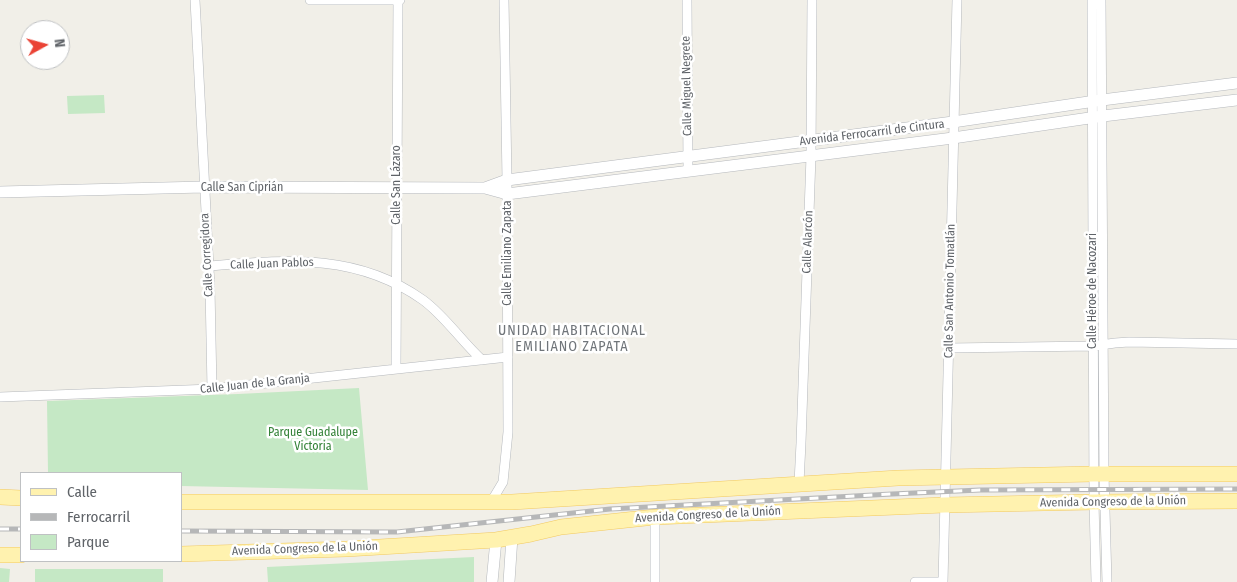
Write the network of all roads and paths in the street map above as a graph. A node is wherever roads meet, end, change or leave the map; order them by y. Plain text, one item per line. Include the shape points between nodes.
1 (195, 0) edge
2 (310, 0) edge
3 (318, 0) edge
4 (399, 0) edge
5 (504, 0) edge
6 (687, 0) edge
7 (812, 0) edge
8 (957, 0) edge
9 (1092, 0) edge
10 (1101, 0) edge
11 (1237, 83) edge
12 (1097, 100) junction
13 (1237, 100) edge
14 (1098, 117) junction
15 (953, 122) junction
16 (953, 138) junction
17 (811, 141) junction
18 (688, 156) junction
19 (811, 156) junction
20 (688, 171) junction
21 (507, 180) junction
22 (204, 187) junction
23 (484, 188) junction
24 (396, 189) junction
25 (0, 192) edge
26 (507, 194) junction
27 (209, 266) junction
28 (396, 284) junction
29 (1237, 344) edge
30 (1098, 346) junction
31 (949, 348) junction
32 (508, 357) junction
33 (482, 360) junction
34 (396, 369) junction
35 (212, 389) junction
36 (0, 397) edge
37 (1099, 474) junction
38 (1237, 474) edge
39 (945, 477) junction
40 (798, 483) junction
41 (0, 497) edge
42 (20, 498) edge
43 (1237, 501) edge
44 (182, 502) edge
45 (491, 502) junction
46 (1099, 502) junction
47 (944, 505) junction
48 (655, 517) junction
49 (512, 537) junction
50 (496, 540) junction
51 (182, 554) edge
52 (0, 555) edge
53 (20, 555) edge
54 (492, 582) edge
55 (508, 582) edge
56 (655, 582) edge
57 (915, 582) edge
58 (943, 582) edge
59 (1096, 582) edge
60 (1107, 582) edge

1 - 22 street, Calle Corregidora
2 - 3 street
3 - 4 street
4 - 24 street, Calle San Lázaro
5 - 21 street, Calle Emiliano Zapata
6 - 18 street, Calle Miguel Negrete
7 - 17 street, Calle Alarcón
8 - 15 street, Calle San Antonio Tomatlán
9 - 12 street, Calle Héroe de Nacozari
10 - 12 street, Calle Héroe de Nacozari
11 - 12 street, Avenida Ferrocarril de Cintura
12 - 14 street, Calle Héroe de Nacozari
12 - 15 street, Avenida Ferrocarril de Cintura
13 - 14 street, Avenida Ferrocarril de Cintura
14 - 16 street, Avenida Ferrocarril de Cintura
14 - 30 street, Calle Héroe de Nacozari
15 - 16 street, Calle San Antonio Tomatlán
15 - 17 street, Avenida Ferrocarril de Cintura
16 - 19 street, Avenida Ferrocarril de Cintura
16 - 31 street, Calle San Antonio Tomatlán
17 - 18 street, Avenida Ferrocarril de Cintura
17 - 19 street, Calle Alarcón
18 - 20 street, Calle Miguel Negrete
18 - 21 street, Avenida Ferrocarril de Cintura
19 - 20 street, Avenida Ferrocarril de Cintura
19 - 40 street, Calle Alarcón
20 - 26 street, Avenida Ferrocarril de Cintura
21 - 23 street, Calle San Ciprián
21 - 26 street, Calle Emiliano Zapata
22 - 24 street, Calle San Ciprián
22 - 25 street, Calle San Ciprián
22 - 27 street, Calle Corregidora
23 - 24 street, Calle San Ciprián
23 - 26 street, Calle San Ciprián
24 - 28 street, Calle San Lázaro
26 - 32 street, Calle Emiliano Zapata
27 - 28 street, Calle Juan Pablos via 306,261 359,270
27 - 35 street, Calle Corregidora
28 - 33 street, Calle Juan Pablos via 423,300
28 - 34 street, Calle San Lázaro
29 - 30 street via 1129,342
30 - 31 street
30 - 37 street, Calle Héroe de Nacozari
31 - 39 street, Calle San Antonio Tomatlán
32 - 33 street, Calle Juan de la Granja
32 - 45 street, Calle Emiliano Zapata via 508,432 503,482
33 - 34 street, Calle Juan de la Granja
34 - 35 street, Calle Juan de la Granja
35 - 36 street, Calle Juan de la Granja
37 - 38 main road, Avenida Congreso de la Unión
37 - 39 main road, Avenida Congreso de la Unión
37 - 46 street, Calle Héroe de Nacozari
39 - 40 main road, Avenida Congreso de la Unión
39 - 47 street, Calle San Antonio Tomatlán
40 - 45 main road, Avenida Congreso de la Unión
41 - 42 main road
43 - 46 main road, Avenida Congreso de la Unión
44 - 45 main road, Avenida Congreso de la Unión
46 - 47 main road, Avenida Congreso de la Unión
46 - 59 street, Calle Héroe de Nacozari
46 - 60 street, Calle Héroe de Nacozari
47 - 48 main road, Avenida Congreso de la Unión
47 - 58 street, Calle San Antonio Tomatlán
48 - 49 main road, Avenida Congreso de la Unión via 562,527
48 - 56 street
49 - 50 main road, Avenida Congreso de la Unión
49 - 55 street
50 - 51 main road, Avenida Congreso de la Unión
50 - 54 street
52 - 53 main road
57 - 58 street

